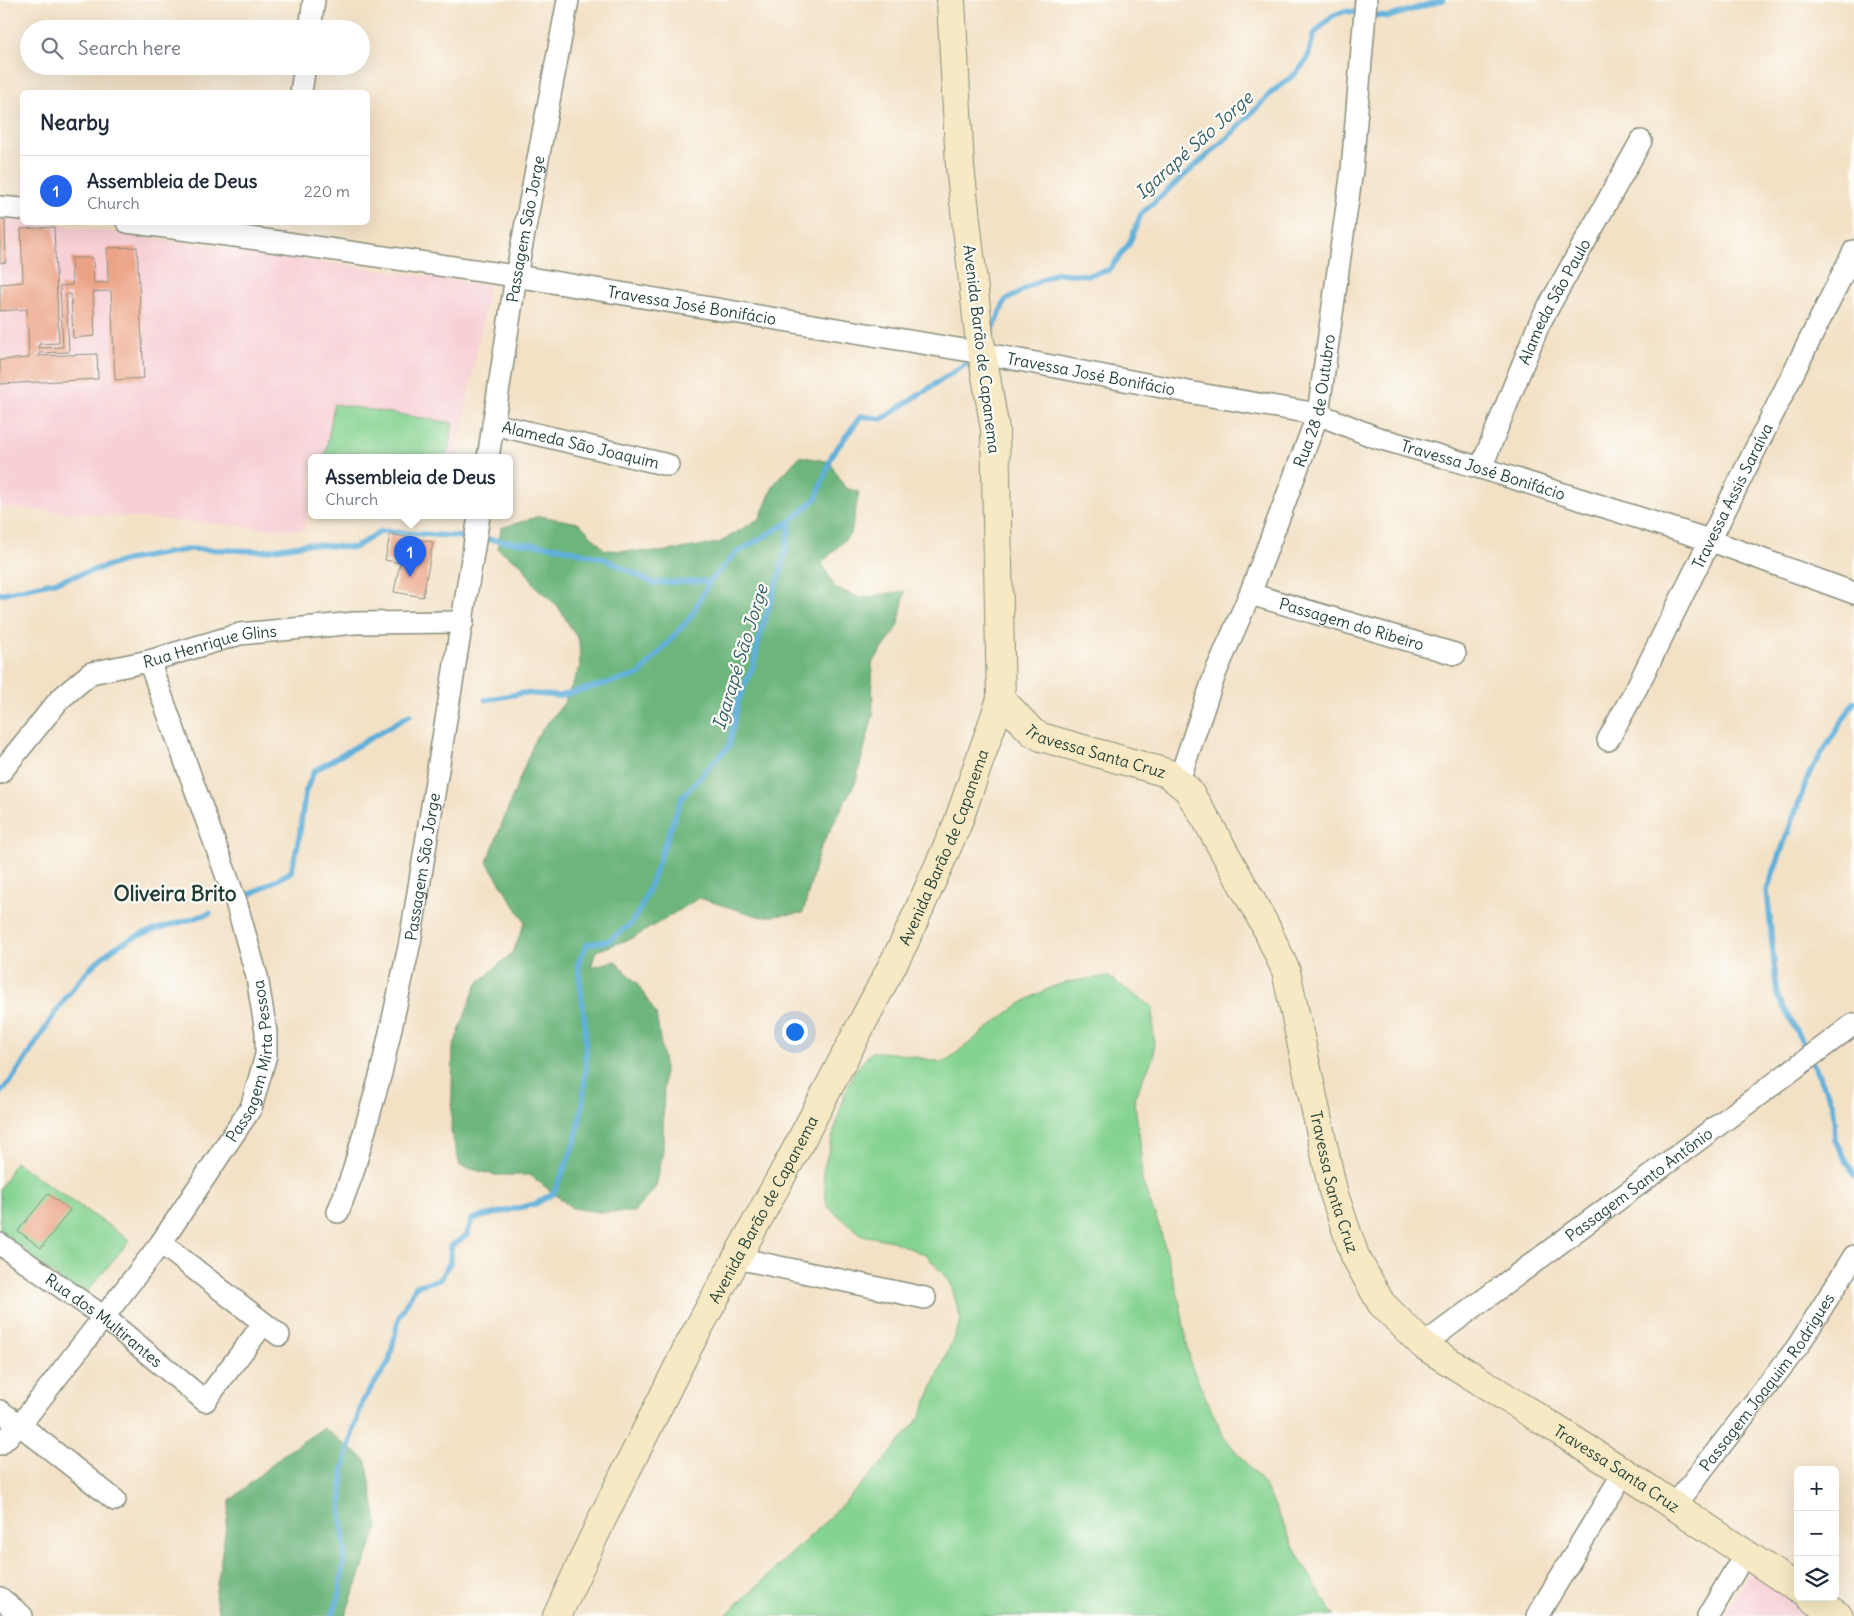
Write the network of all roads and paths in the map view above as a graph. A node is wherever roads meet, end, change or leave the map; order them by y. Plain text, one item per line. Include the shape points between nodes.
1 (314, 0) edge
2 (568, 0) edge
3 (951, 0) edge
4 (1366, 0) edge
5 (311, 20) edge
6 (304, 75) edge
7 (301, 90) edge
8 (1641, 141) dead end
9 (0, 207) edge
10 (20, 210) edge
11 (173, 225) edge
12 (281, 232) edge
13 (1854, 251) edge
14 (516, 276) junction
15 (982, 353) junction
16 (1318, 414) junction
17 (493, 424) junction
18 (489, 454) edge
19 (668, 465) dead end
20 (1481, 468) junction
21 (479, 519) edge
22 (1709, 540) junction
23 (1854, 593) edge
24 (1250, 594) junction
25 (463, 622) junction
26 (1455, 654) dead end
27 (149, 661) junction
28 (1001, 699) junction
29 (1608, 740) dead end
30 (0, 773) edge
31 (1179, 780) junction
32 (1854, 1024) edge
33 (338, 1212) dead end
34 (161, 1243) junction
35 (1, 1246) edge
36 (1854, 1256) edge
37 (737, 1258) junction
38 (925, 1298) dead end
39 (104, 1318) junction
40 (1423, 1345) junction
41 (0, 1412) edge
42 (20, 1425) junction
43 (0, 1444) edge
44 (1624, 1472) junction
45 (115, 1500) dead end
46 (1674, 1506) junction
47 (1744, 1555) junction
48 (1794, 1586) edge
49 (0, 1598) edge
50 (1816, 1601) edge
51 (22, 1616) edge
52 (557, 1616) edge
53 (1537, 1616) edge
54 (1708, 1616) edge
55 (1839, 1616) edge

1 - 5 street
2 - 14 street, Passagem São Jorge
3 - 15 street, Avenida Barão de Capanema via 960,166
4 - 16 street, Rua 28 de Outubro via 1352,170
6 - 7 street
8 - 20 street, Alameda São Paulo via 1540,324
9 - 10 street
11 - 12 street, Travessa José Bonifácio
12 - 14 street, Travessa José Bonifácio
13 - 22 street, Travessa Assis Saraíva
14 - 15 street, Travessa José Bonifácio
14 - 17 street, Passagem São Jorge
15 - 16 street, Travessa José Bonifácio
15 - 28 street, Avenida Barão de Capanema via 995,430
16 - 20 street, Travessa José Bonifácio via 1375,437
16 - 24 street, Rua 28 de Outubro
17 - 18 street, Passagem São Jorge
17 - 19 street, Alameda São Joaquim
20 - 22 street, Travessa José Bonifácio
21 - 25 street, Passagem São Jorge
22 - 23 street, Travessa José Bonifácio
22 - 29 street, Travessa Assis Saraíva
24 - 26 street, Passagem do Ribeiro
24 - 31 street, Rua 28 de Outubro via 1215,674
25 - 27 street, Rua Henrique Glins via 355,623 240,634
25 - 33 street, Passagem São Jorge via 410,942 381,1073 353,1172
27 - 30 street, Rua Henrique Glins via 91,673 60,699
27 - 34 street, Passagem Mirta Pessoa via 234,894 257,977 266,1032 266,1055 250,1108
28 - 31 street, Travessa Santa Cruz via 1032,732 1049,741 1157,770
28 - 37 street, Avenida Barão de Capanema via 957,825 904,943
31 - 40 street, Travessa Santa Cruz via 1238,875 1286,971 1333,1191 1358,1264 1381,1303
32 - 40 street, Passagem Santo Antônio
34 - 39 street, Passagem Mirta Pessoa
34 - 39 street, Rua dos Multirantes via 271,1329 206,1401
35 - 39 street, Rua dos Multirantes
36 - 46 street, Passagem Joaquim Rodrigues via 1798,1346
37 - 38 street
37 - 52 street, Avenida Barão de Capanema via 687,1349
39 - 42 street, Passagem Mirta Pessoa
40 - 44 street, Travessa Santa Cruz
41 - 42 street
42 - 43 street, Passagem Mirta Pessoa
42 - 45 street
44 - 46 street, Travessa Santa Cruz
44 - 53 street
46 - 47 street, Travessa Santa Cruz
47 - 48 street, Travessa Santa Cruz
47 - 54 street
49 - 51 street
50 - 55 street

